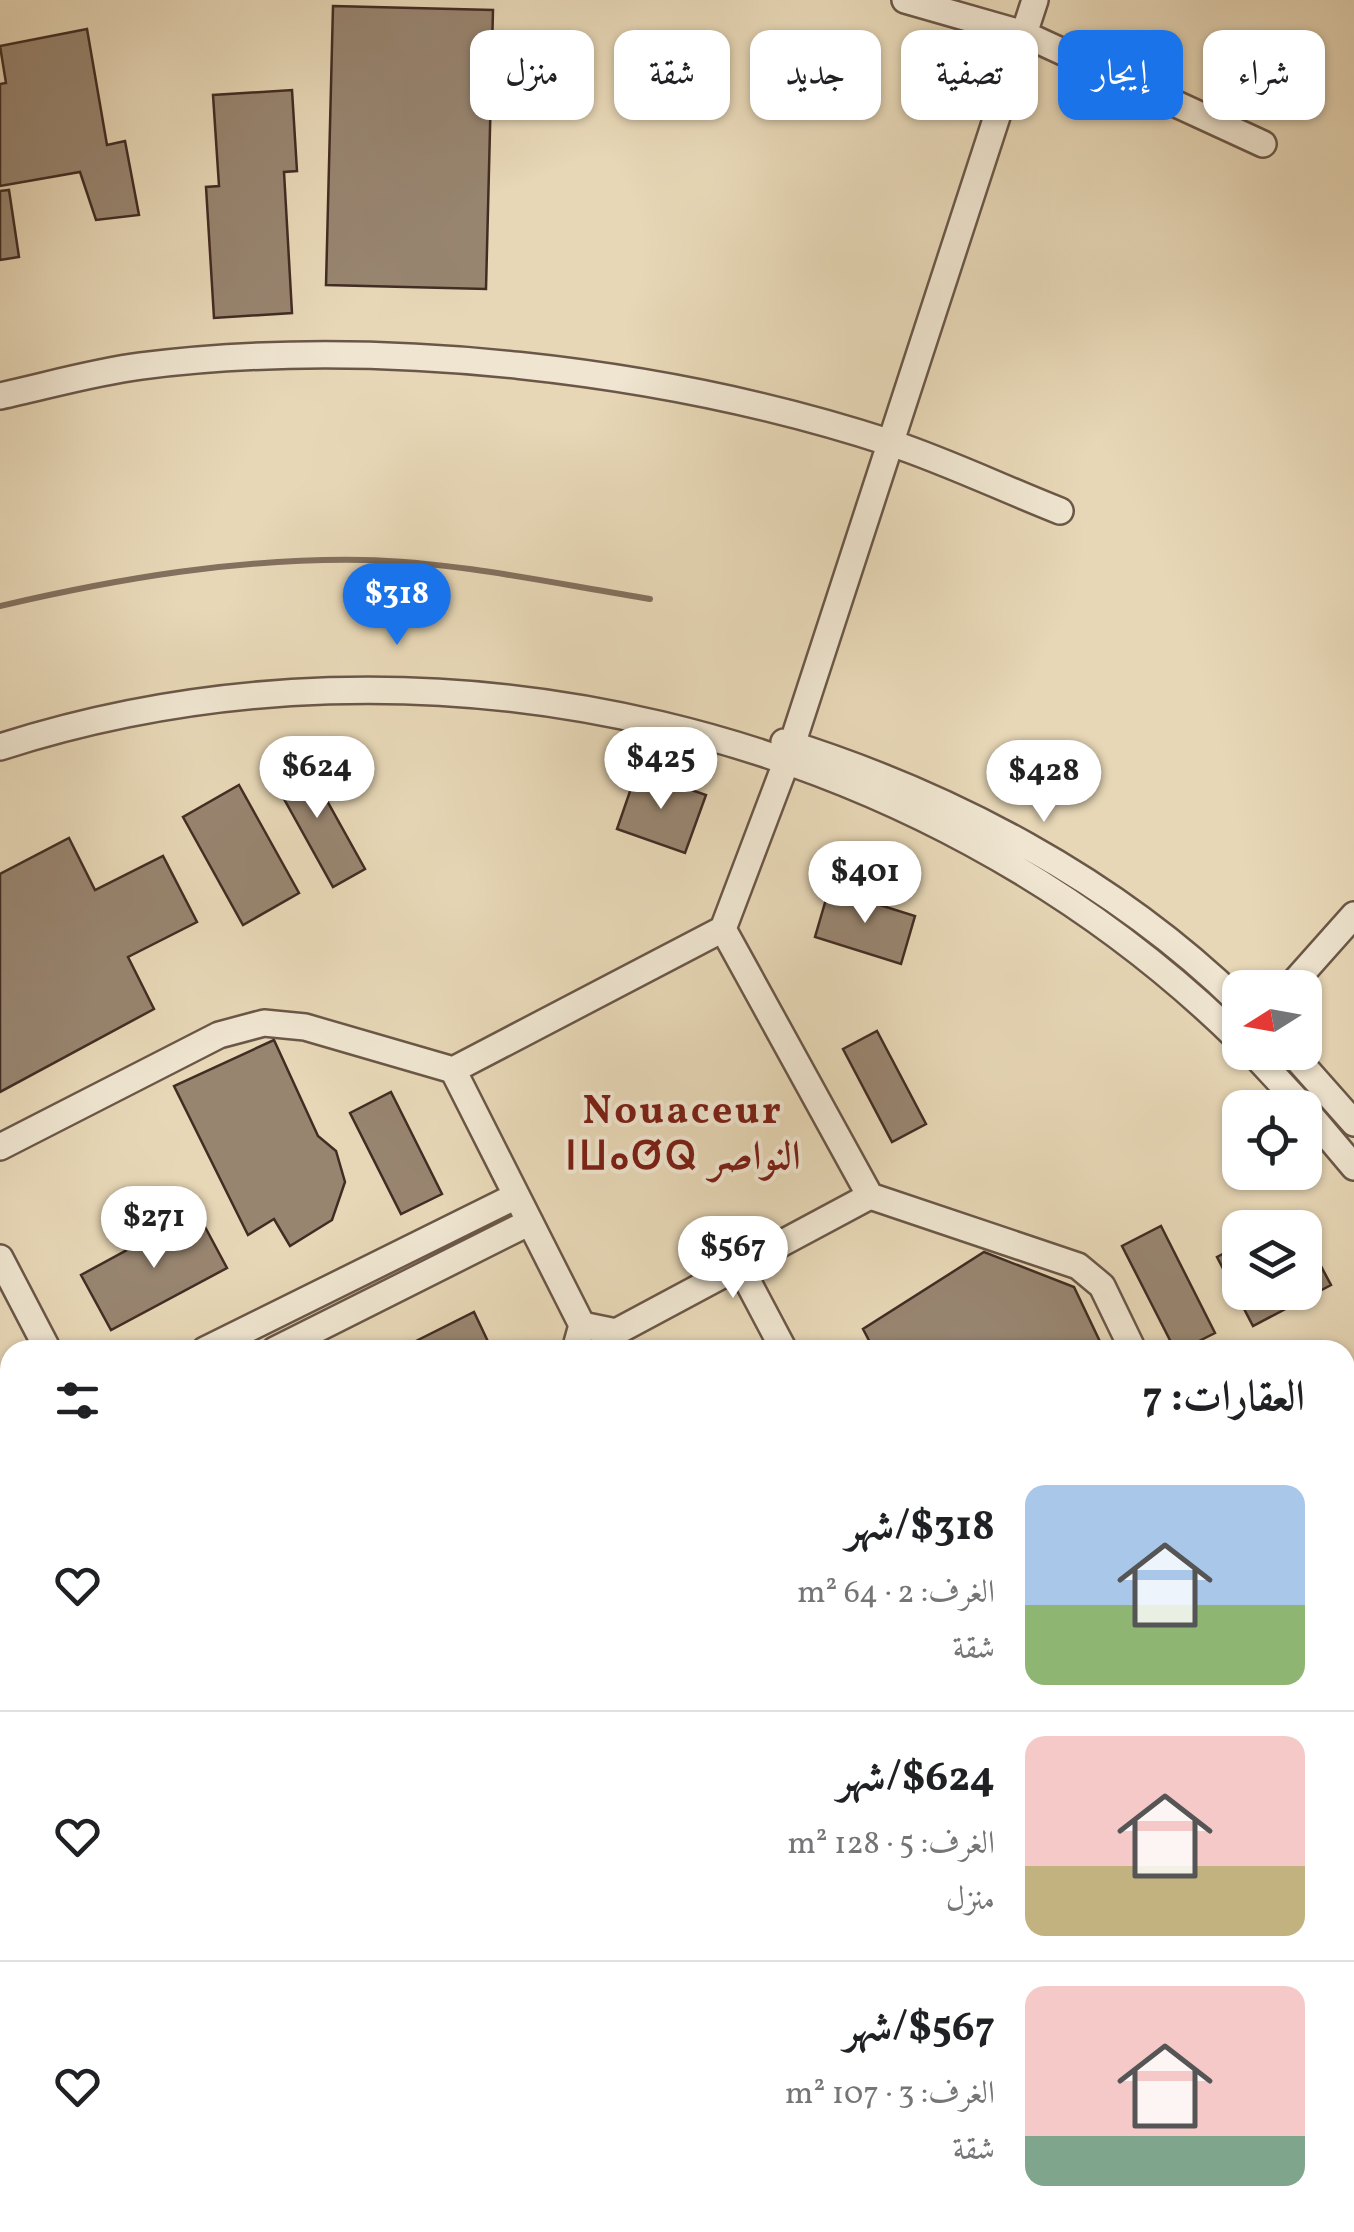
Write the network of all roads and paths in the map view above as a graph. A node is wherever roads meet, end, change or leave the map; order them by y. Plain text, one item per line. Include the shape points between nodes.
1 (905, 0) edge
2 (1035, 0) edge
3 (1010, 30) edge
4 (1025, 30) edge
5 (1038, 40) edge
6 (996, 120) edge
7 (1263, 144) dead end
8 (0, 396) edge
9 (891, 444) junction
10 (1060, 511) dead end
11 (147, 703) junction
12 (0, 730) edge
13 (0, 747) edge
14 (789, 752) junction
15 (1354, 915) edge
16 (723, 929) junction
17 (1305, 970) edge
18 (1222, 987) edge
19 (1222, 1025) edge
20 (453, 1070) junction
21 (1269, 1070) edge
22 (1307, 1070) edge
23 (1287, 1090) edge
24 (1354, 1123) edge
25 (1322, 1130) edge
26 (0, 1147) edge
27 (1354, 1168) edge
28 (516, 1196) junction
29 (870, 1196) junction
30 (530, 1222) junction
31 (0, 1258) edge
32 (740, 1266) junction
33 (578, 1338) edge
34 (43, 1340) edge
35 (226, 1340) edge
36 (295, 1340) edge
37 (616, 1340) edge
38 (779, 1340) edge
39 (1128, 1340) edge

1 - 3 street
2 - 4 street
5 - 7 street
6 - 9 street
8 - 9 street via 138,366 261,356 392,359 630,380
9 - 10 street
9 - 14 street
11 - 12 street
11 - 13 street
11 - 14 street via 253,680 362,682 577,707
14 - 16 street
14 - 18 street via 914,790 1012,838 1165,938
14 - 19 street via 1000,859 1149,960
15 - 17 street
16 - 20 street
16 - 29 street
20 - 26 street via 304,1027 264,1023 219,1036
20 - 28 street
21 - 23 street
22 - 24 street
25 - 27 street
28 - 30 street
28 - 35 street
29 - 32 street
29 - 39 street via 1078,1266 1102,1286
30 - 33 street
30 - 36 street
31 - 34 street
32 - 37 street
32 - 38 street

